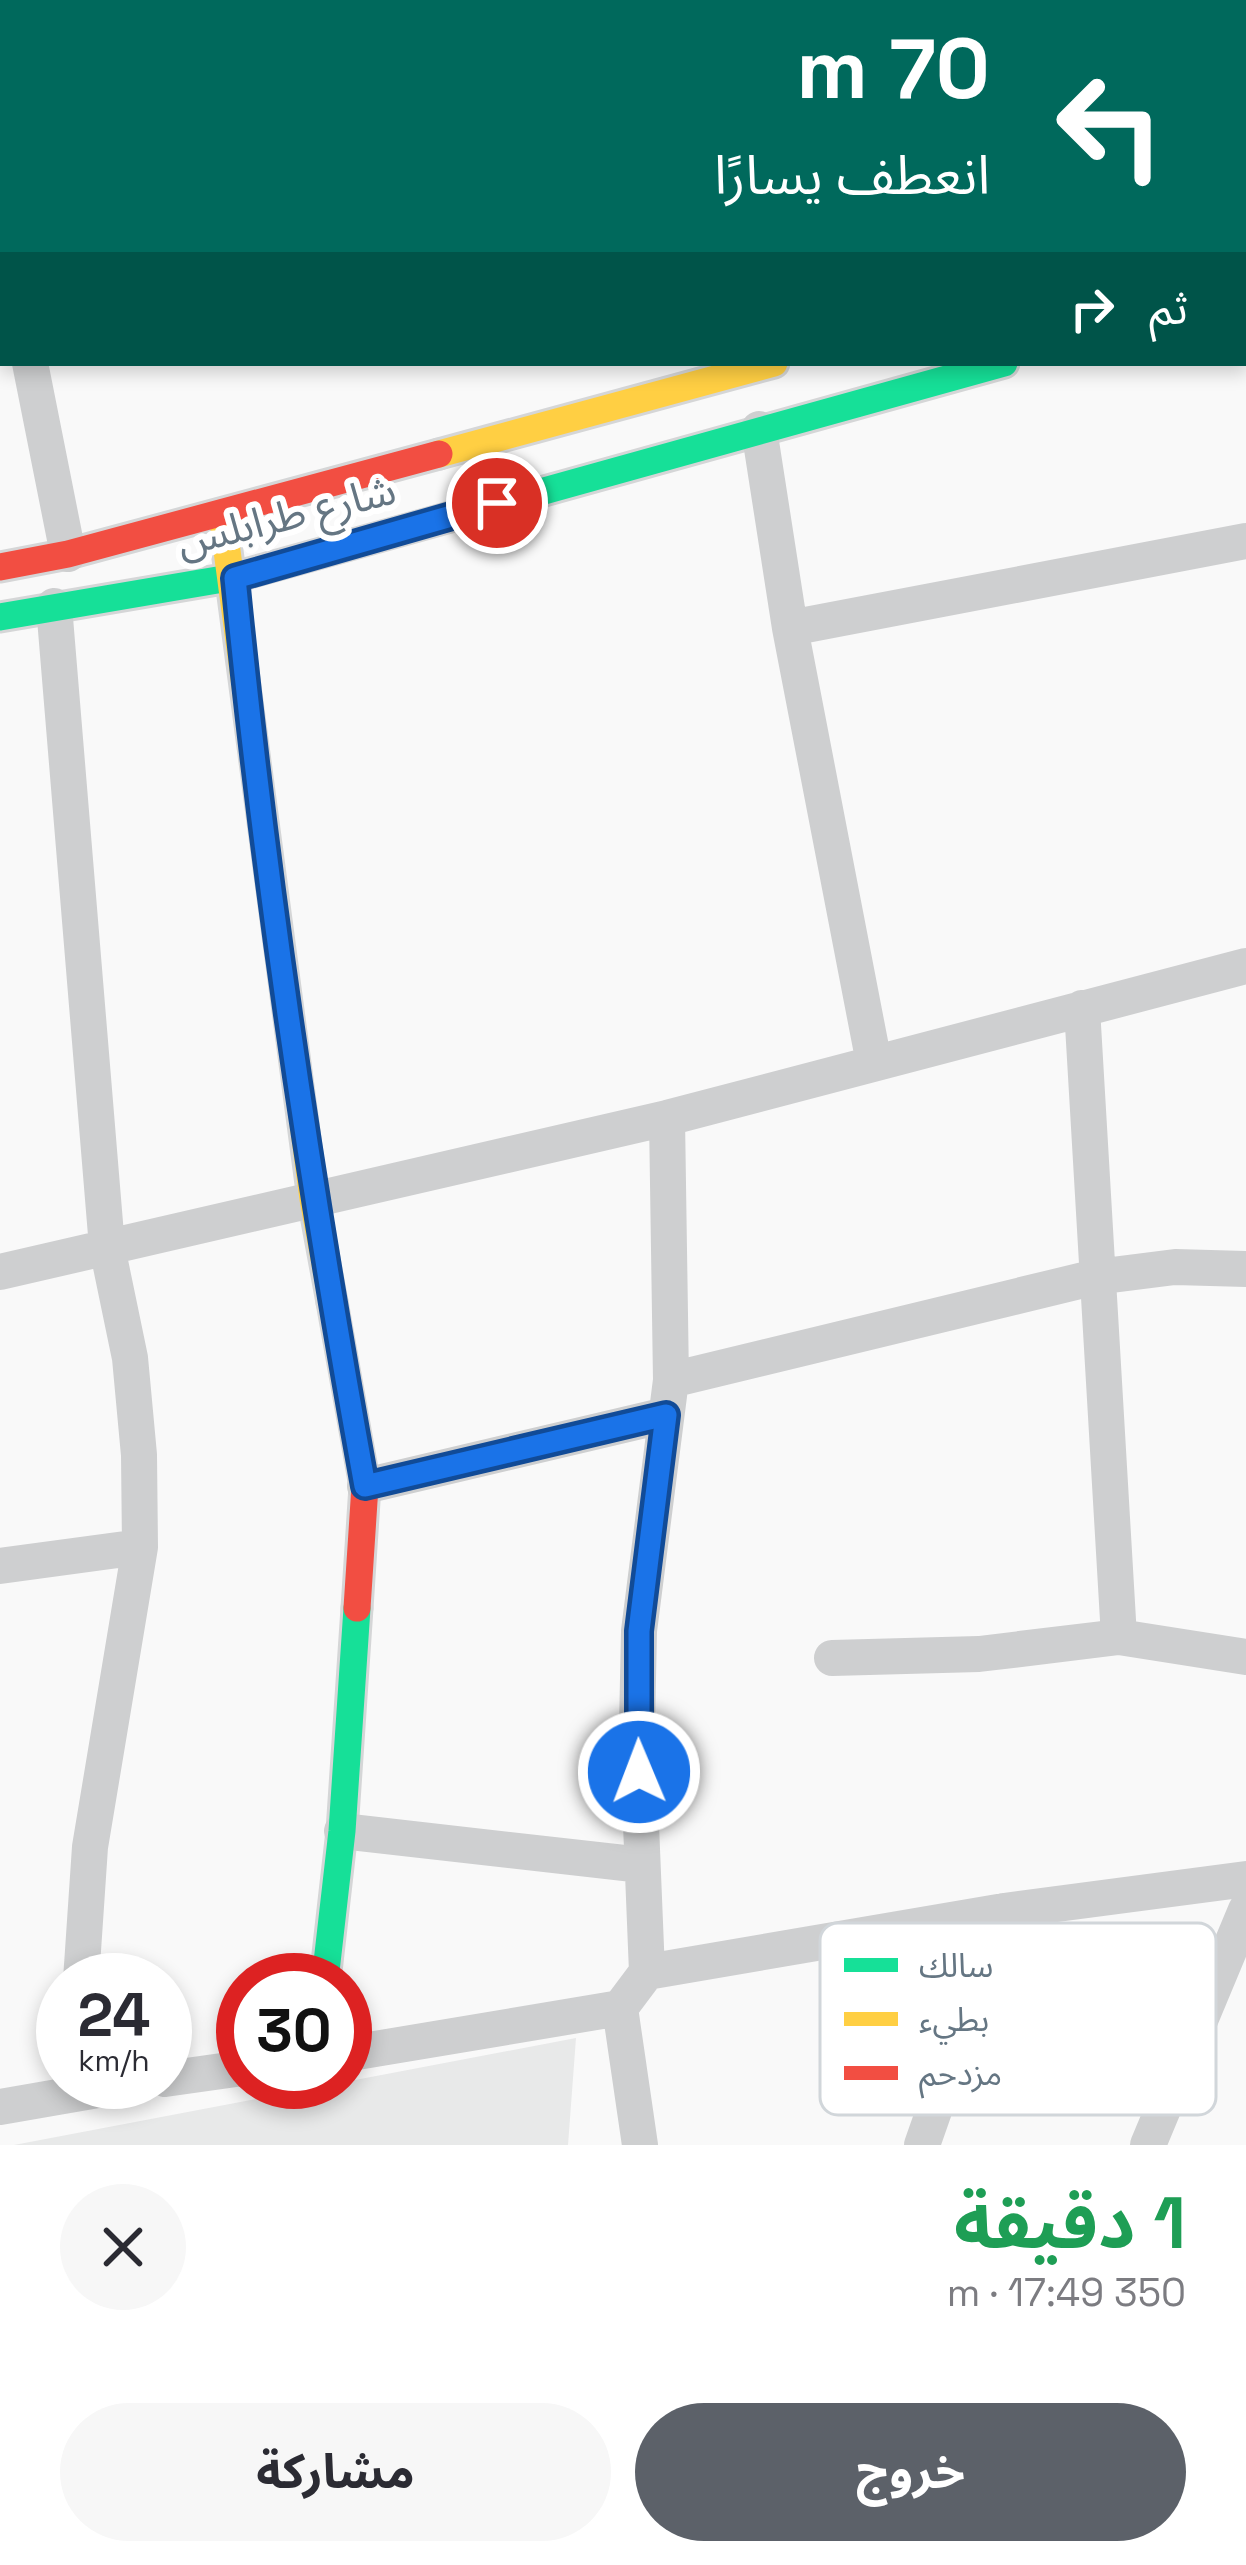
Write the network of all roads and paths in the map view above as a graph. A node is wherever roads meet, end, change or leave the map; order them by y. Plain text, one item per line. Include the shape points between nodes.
1 (31, 366) edge
2 (763, 366) edge
3 (993, 366) edge
4 (759, 429) junction
5 (222, 513) junction
6 (1246, 542) edge
7 (68, 554) junction
8 (0, 567) edge
9 (235, 578) junction
10 (54, 606) junction
11 (0, 616) edge
12 (790, 628) junction
13 (1246, 966) edge
14 (1082, 1008) junction
15 (874, 1063) junction
16 (667, 1118) junction
17 (313, 1199) junction
18 (107, 1247) junction
19 (1246, 1269) edge
20 (0, 1272) edge
21 (1096, 1277) junction
22 (669, 1398) junction
23 (365, 1486) junction
24 (140, 1547) junction
25 (0, 1566) edge
26 (1119, 1637) junction
27 (1246, 1657) edge
28 (832, 1658) dead end
29 (342, 1831) junction
30 (643, 1865) junction
31 (1246, 1879) edge
32 (1246, 1910) edge
33 (1004, 1911) junction
34 (934, 1923) edge
35 (1000, 1923) edge
36 (820, 1942) edge
37 (83, 1953) edge
38 (328, 1953) edge
39 (647, 1972) junction
40 (1216, 1982) edge
41 (620, 2008) junction
42 (372, 2049) edge
43 (36, 2099) edge
44 (0, 2107) edge
45 (933, 2115) edge
46 (1161, 2115) edge
47 (640, 2145) edge
48 (922, 2145) edge
49 (1148, 2145) edge

1 - 7 street
2 - 5 main road, شارع طرابلس
3 - 4 main road, شارع طرابلس
4 - 9 main road, شارع طرابلس
4 - 12 street
5 - 7 main road, شارع طرابلس
5 - 9 main road
6 - 12 street
7 - 8 main road, شارع طرابلس
9 - 10 main road, شارع طرابلس
9 - 17 main road via 257,803
10 - 11 main road, شارع طرابلس
10 - 18 street
12 - 15 street
13 - 14 street
14 - 15 street
14 - 21 street
15 - 16 street
16 - 17 street
16 - 22 street
17 - 18 street
17 - 23 main road
18 - 20 street
18 - 24 street via 136,1402
19 - 21 street
21 - 22 street
21 - 26 street
22 - 23 street
22 - 30 street via 639,1631
23 - 29 main road
24 - 25 street
24 - 37 street via 90,1847
26 - 27 street
26 - 28 street via 980,1654
29 - 30 street
29 - 38 main road
30 - 39 street
31 - 33 street
32 - 40 street
33 - 34 street
33 - 35 street
36 - 39 street
39 - 41 street
41 - 42 street
41 - 47 street
43 - 44 street
45 - 48 street
46 - 49 street

